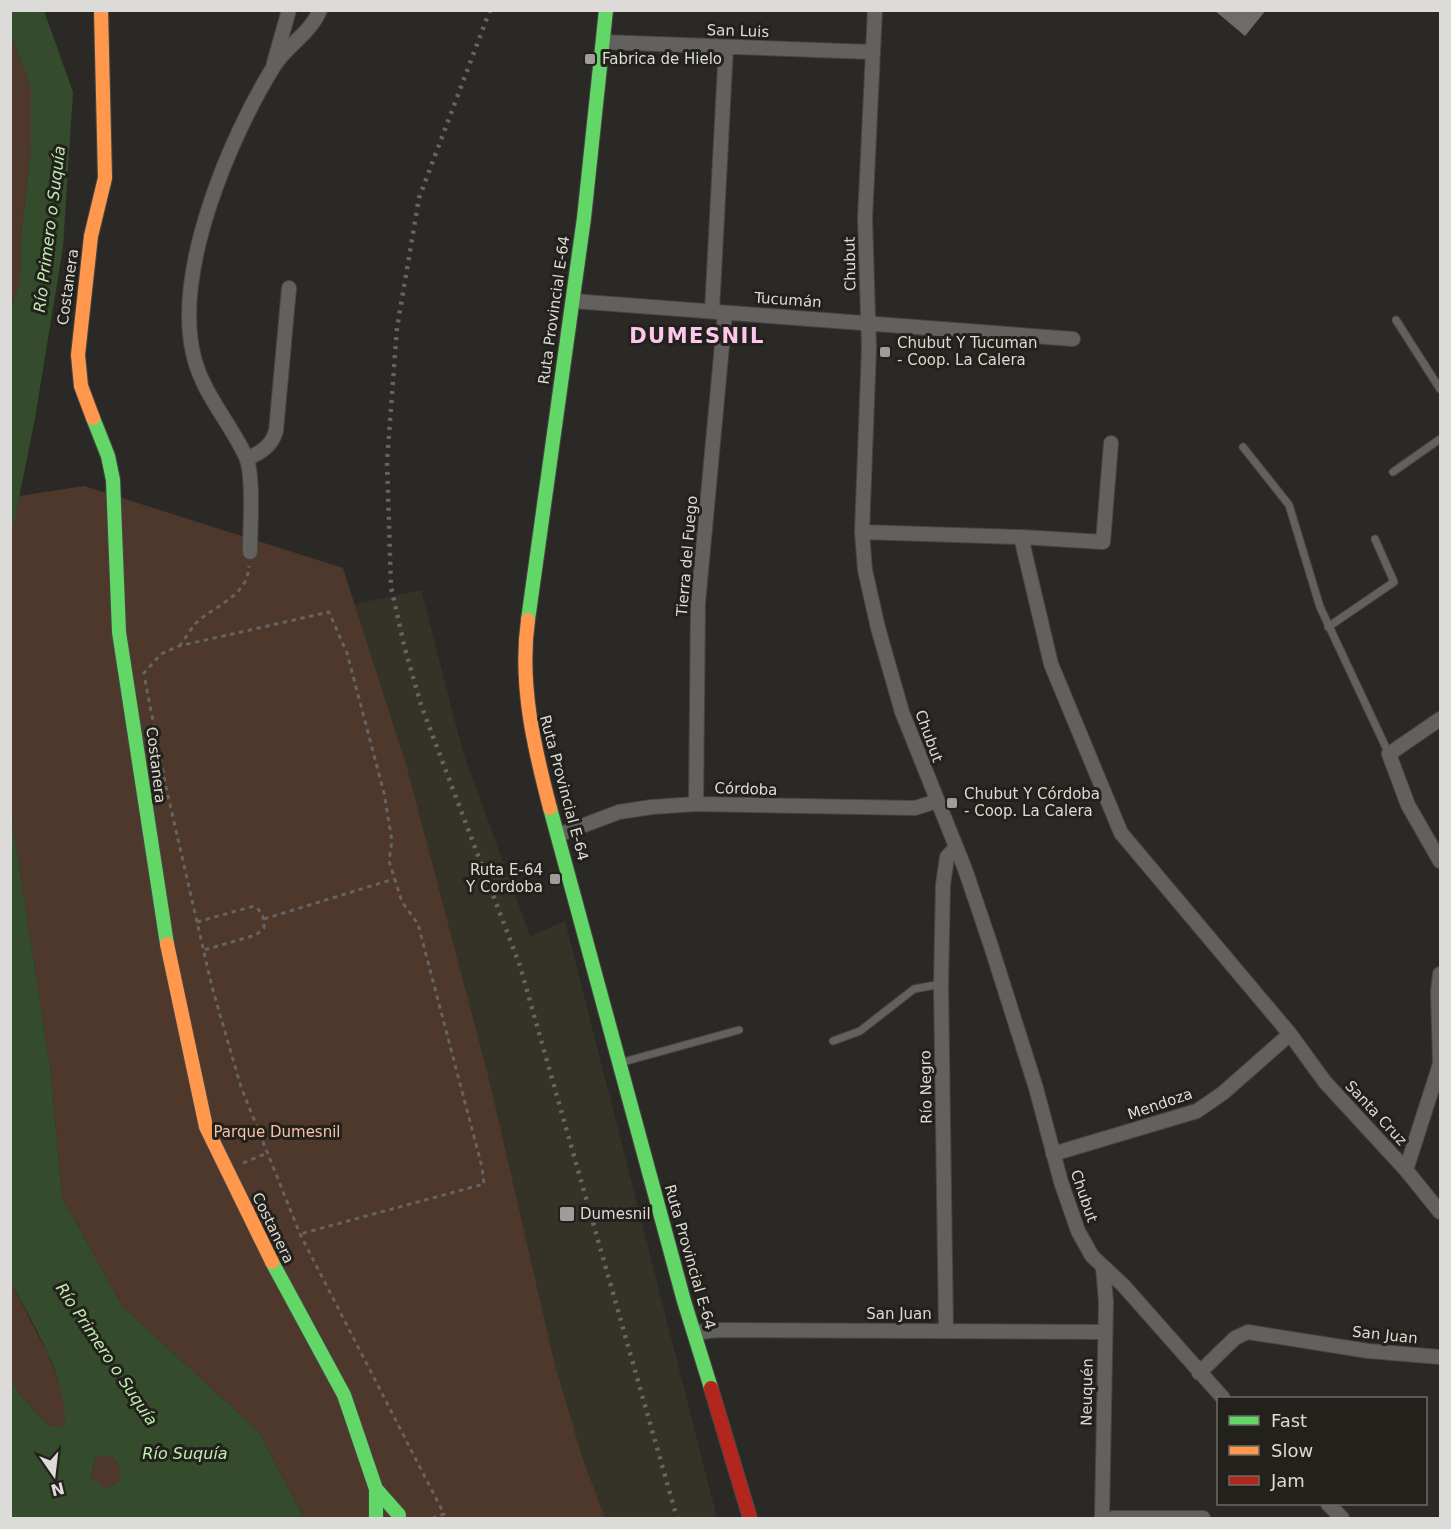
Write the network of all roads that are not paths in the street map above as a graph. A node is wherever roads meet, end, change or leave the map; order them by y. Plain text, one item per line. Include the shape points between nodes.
1 (101, 10) edge
2 (290, 10) edge
3 (320, 10) edge
4 (606, 10) edge
5 (875, 10) edge
6 (603, 42) junction
7 (726, 47) junction
8 (872, 52) junction
9 (273, 68) junction
10 (289, 288) dead end
11 (573, 301) junction
12 (719, 312) junction
13 (1396, 320) dead end
14 (867, 322) junction
15 (1073, 339) dead end
16 (1440, 389) edge
17 (1440, 440) edge
18 (1111, 443) dead end
19 (1243, 447) dead end
20 (247, 459) junction
21 (1393, 472) dead end
22 (862, 532) junction
23 (1021, 537) junction
24 (1375, 539) dead end
25 (250, 552) road end
26 (1328, 627) junction
27 (1440, 719) edge
28 (1389, 754) junction
29 (937, 801) junction
30 (696, 804) junction
31 (558, 834) junction
32 (956, 847) junction
33 (1440, 861) edge
34 (1440, 974) edge
35 (941, 984) junction
36 (739, 1030) dead end
37 (1290, 1034) junction
38 (833, 1041) dead end
39 (620, 1062) junction
40 (1053, 1154) junction
41 (1406, 1170) junction
42 (1440, 1212) edge
43 (1103, 1267) junction
44 (946, 1331) junction
45 (1105, 1332) junction
46 (694, 1333) junction
47 (1440, 1357) edge
48 (1199, 1373) junction
49 (1222, 1397) edge
50 (376, 1489) junction
51 (1330, 1505) edge
52 (404, 1516) edge
53 (378, 1518) edge
54 (750, 1518) edge
55 (1102, 1518) edge
56 (1113, 1518) edge
57 (1203, 1518) edge
58 (1342, 1518) edge

1 - 50 street, Costanera via 106,164 104,190 91,236 78,335 79,370 113,480 119,632 160,910 206,1127 265,1249 344,1395
2 - 9 street
3 - 9 street via 305,35
4 - 6 street, Ruta Provincial E-64
5 - 8 street, Chubut
6 - 7 street, San Luis
6 - 11 street, Ruta Provincial E-64
7 - 8 street, San Luis
7 - 12 street, Tierra del Fuego
8 - 14 street, Chubut via 865,218
9 - 20 street via 218,181 192,279 189,310 189,333 201,379
10 - 20 street via 276,431 264,451
11 - 12 street, Tucumán
11 - 31 street, Ruta Provincial E-64 via 524,662 528,721
12 - 14 street, Tucumán
12 - 30 street, Tierra del Fuego via 698,603
13 - 16 lane
14 - 15 street, Tucumán
14 - 22 street, Chubut
17 - 21 lane
18 - 23 street via 1103,542
19 - 26 lane via 1289,505
20 - 25 street
22 - 23 street
22 - 29 street, Chubut via 865,570 884,653
23 - 37 street, Santa Cruz via 1051,664 1115,822 1130,845
24 - 26 lane via 1394,582
26 - 28 lane
27 - 28 street
28 - 33 street via 1408,805
29 - 30 street, Córdoba via 915,808
29 - 32 street, Chubut
30 - 31 street, Córdoba via 634,808
31 - 39 street, Ruta Provincial E-64
32 - 35 street, Río Negro via 947,856 943,870
32 - 40 street, Chubut via 1027,1057
34 - 41 street via 1440,1064
35 - 38 lane via 914,989 860,1031
35 - 44 street, Río Negro
36 - 39 lane
37 - 40 street, Mendoza via 1197,1111
37 - 41 street, Santa Cruz via 1325,1082
39 - 46 street, Ruta Provincial E-64
40 - 43 street, Chubut via 1078,1232
41 - 42 street, Santa Cruz
43 - 45 street, Neuquén
43 - 48 street, Chubut
44 - 45 street, San Juan
44 - 46 street, San Juan
45 - 55 street, Neuquén
46 - 54 street, Ruta Provincial E-64
47 - 48 street, San Juan via 1368,1351 1248,1332 1235,1338
48 - 49 street, Chubut
50 - 52 street, Costanera
50 - 53 street, Costanera
51 - 58 street
52 - 53 street, Costanera via 389,1514
56 - 57 street

